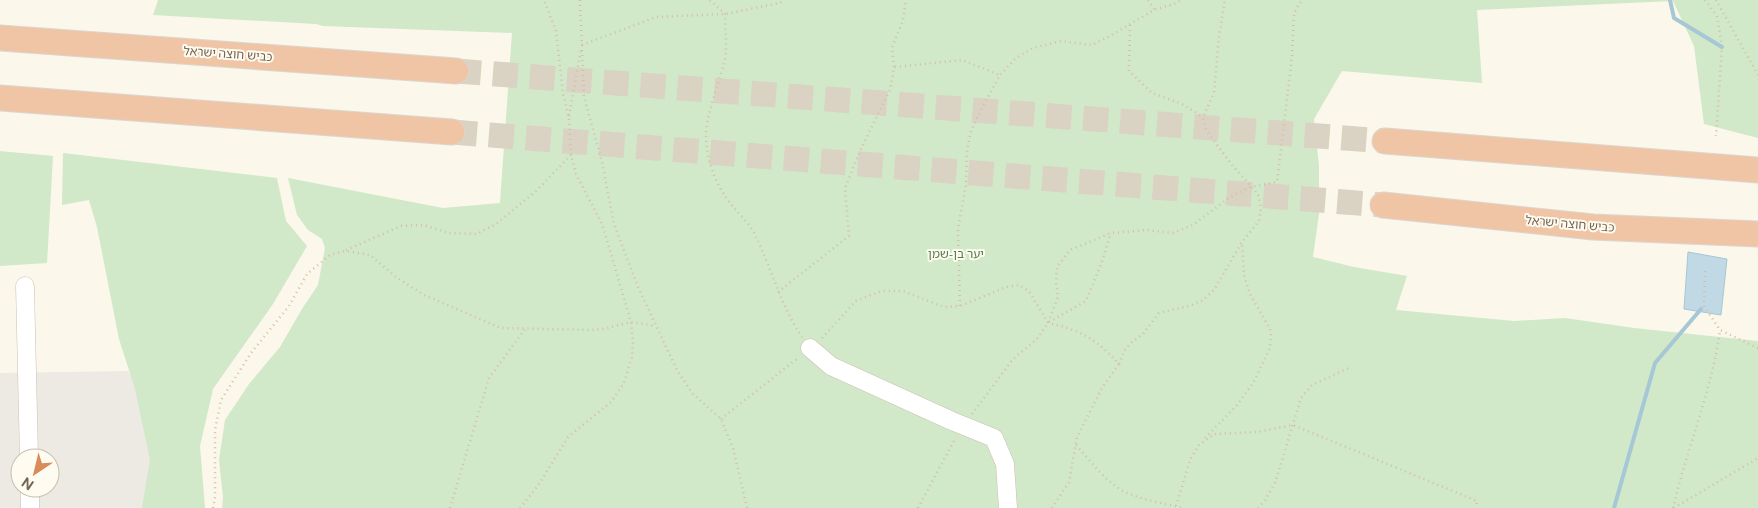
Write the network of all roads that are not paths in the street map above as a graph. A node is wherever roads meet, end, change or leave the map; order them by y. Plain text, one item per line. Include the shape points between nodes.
1 (0, 38) edge
2 (456, 71) tunnel mouth
3 (0, 98) edge
4 (452, 132) tunnel mouth
5 (1385, 141) tunnel mouth
6 (1758, 170) edge
7 (1383, 205) tunnel mouth
8 (1593, 227) junction
9 (1758, 234) edge
10 (1758, 248) edge
11 (25, 286) dead end
12 (810, 348) road end
13 (29, 448) edge
14 (1008, 508) edge

1 - 2 highway, כביש חוצה ישראל
3 - 4 highway
5 - 6 highway
7 - 8 highway, כביש חוצה ישראל
8 - 9 highway, כביש חוצה ישראל
8 - 10 highway
11 - 13 street
12 - 14 street via 831,366 994,438 1005,464

